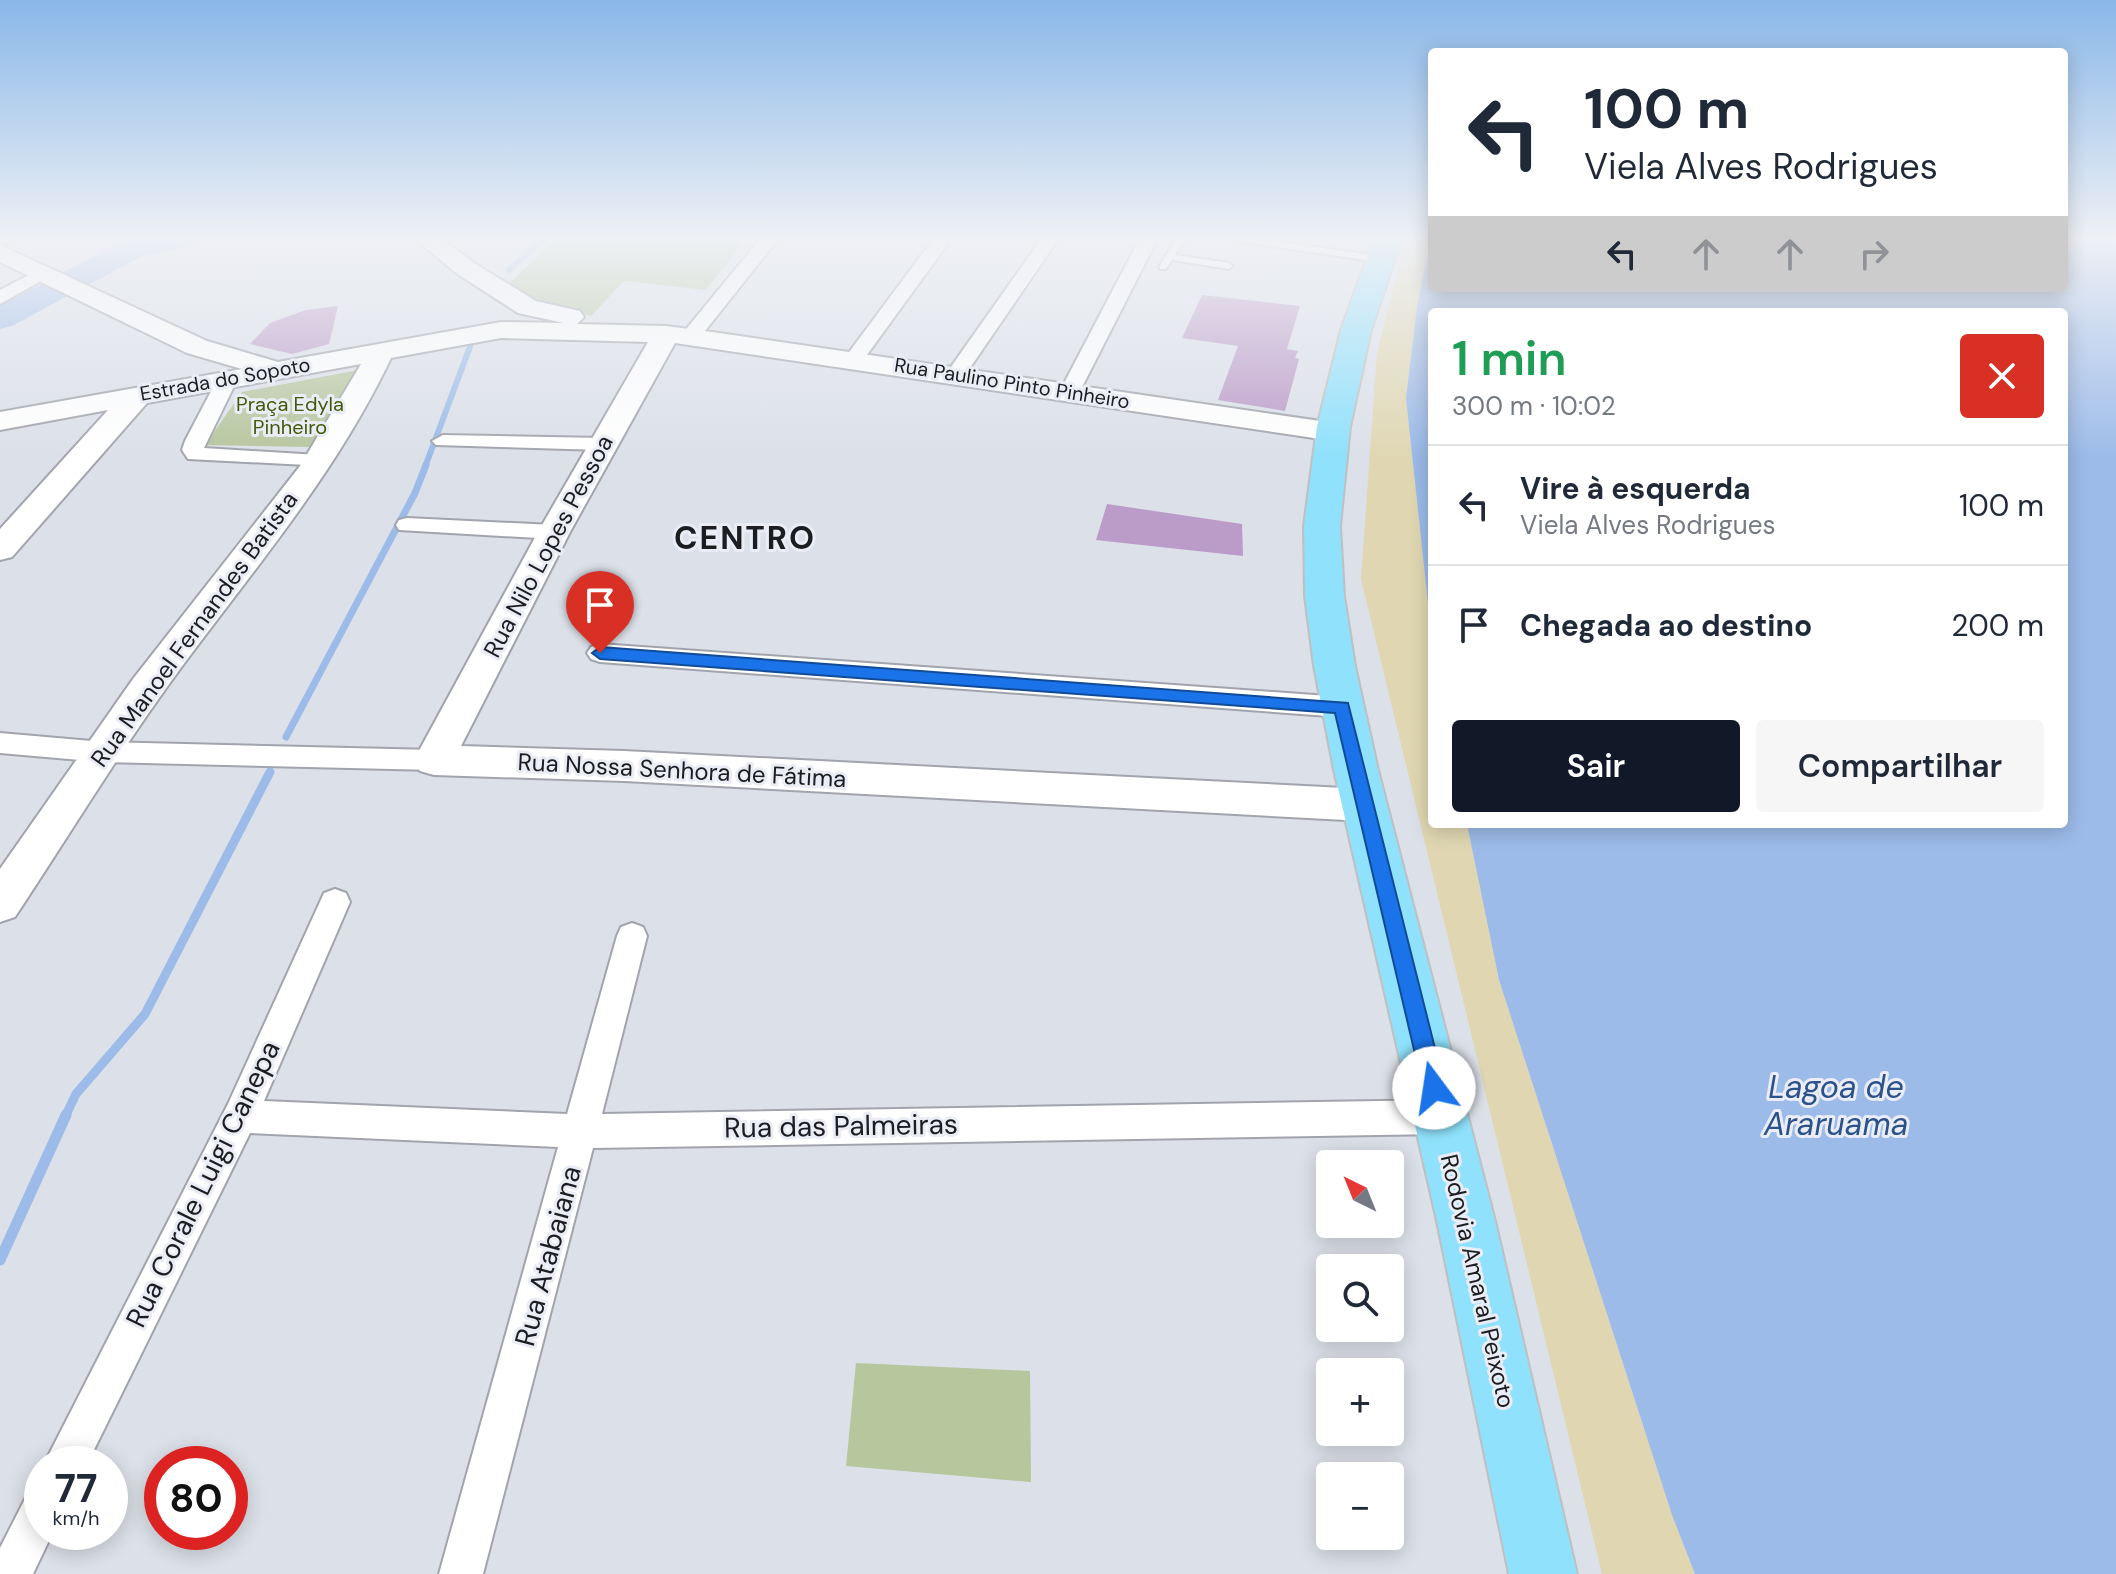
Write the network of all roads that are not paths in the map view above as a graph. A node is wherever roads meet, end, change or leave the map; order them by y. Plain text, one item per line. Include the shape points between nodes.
1 (124, 311) edge
2 (522, 311) edge
3 (540, 311) edge
4 (701, 311) edge
5 (889, 311) edge
6 (999, 311) edge
7 (1111, 311) edge
8 (1363, 311) edge
9 (585, 327) junction
10 (501, 330) junction
11 (678, 336) junction
12 (381, 351) junction
13 (854, 359) junction
14 (276, 370) junction
15 (956, 374) junction
16 (228, 378) junction
17 (1070, 391) junction
18 (138, 395) junction
19 (0, 421) edge
20 (1334, 432) junction
21 (443, 441) dead end
22 (603, 444) junction
23 (318, 461) junction
24 (407, 525) dead end
25 (554, 532) junction
26 (0, 549) edge
27 (600, 653) dead end
28 (1342, 707) junction
29 (0, 743) edge
30 (103, 752) junction
31 (434, 760) junction
32 (1364, 805) junction
33 (335, 902) dead end
34 (0, 904) edge
35 (632, 936) dead end
36 (240, 1116) junction
37 (1441, 1117) junction
38 (582, 1131) junction
39 (74, 1446) edge
40 (24, 1546) edge
41 (10, 1574) edge
42 (461, 1574) edge
43 (1543, 1574) edge

1 - 14 street via 197,347
2 - 10 street
3 - 9 street
4 - 11 street
5 - 13 street
6 - 15 street
7 - 17 street
8 - 20 highway, Rodovia Amaral Peixoto
9 - 10 street, Estrada do Sopoto
9 - 11 street, Estrada do Sopoto
10 - 12 street, Estrada do Sopoto
11 - 13 street, Rua Paulino Pinto Pinheiro
11 - 22 street, Rua Nilo Lopes Pessoa
12 - 14 street, Estrada do Sopoto
12 - 23 street, Rua Manoel Fernandes Batista
13 - 15 street, Rua Paulino Pinto Pinheiro
14 - 16 street, Estrada do Sopoto
15 - 17 street, Rua Paulino Pinto Pinheiro
16 - 18 street, Estrada do Sopoto
16 - 23 street via 196,441 196,454
17 - 20 street, Rua Paulino Pinto Pinheiro
18 - 19 street, Estrada do Sopoto
18 - 26 street
20 - 28 highway, Rodovia Amaral Peixoto via 1324,493 1324,575
21 - 22 street
22 - 25 street, Rua Nilo Lopes Pessoa
23 - 30 street, Rua Manoel Fernandes Batista
24 - 25 street
25 - 31 street, Rua Nilo Lopes Pessoa
27 - 28 street
28 - 32 highway, Rodovia Amaral Peixoto
29 - 30 street, Rua Nossa Senhora de Fátima
30 - 31 street, Rua Nossa Senhora de Fátima
30 - 34 street, Rua Manoel Fernandes Batista
31 - 32 street, Rua Nossa Senhora de Fátima
32 - 37 highway, Rodovia Amaral Peixoto
33 - 36 street, Rua Corale Luigi Canepa
35 - 38 street, Rua Atabaiana
36 - 38 street, Rua das Palmeiras
36 - 39 street, Rua Corale Luigi Canepa
37 - 38 street, Rua das Palmeiras
37 - 43 highway, Rodovia Amaral Peixoto
38 - 42 street, Rua Atabaiana
40 - 41 street

